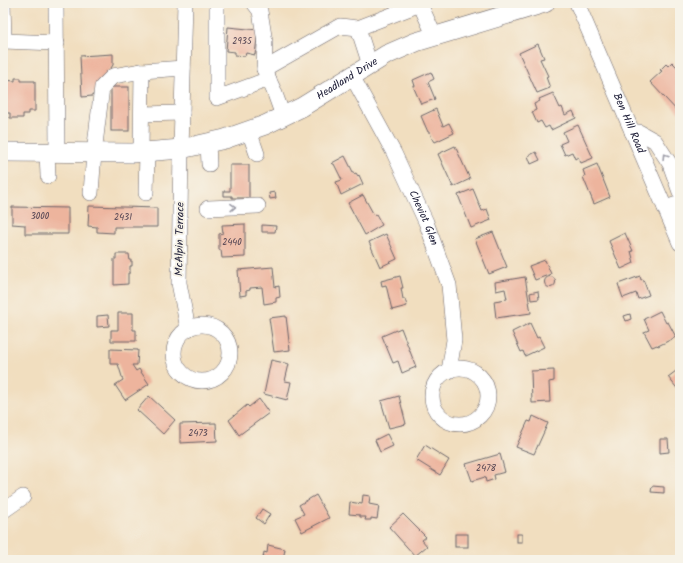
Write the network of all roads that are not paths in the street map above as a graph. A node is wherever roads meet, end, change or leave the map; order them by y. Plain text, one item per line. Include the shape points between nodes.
1 (4, 3) edge
2 (56, 3) edge
3 (217, 3) edge
4 (254, 3) edge
5 (422, 3) edge
6 (545, 3) edge
7 (577, 3) edge
8 (398, 7) edge
9 (185, 8) edge
10 (358, 28) junction
11 (435, 37) junction
12 (3, 41) edge
13 (57, 43) junction
14 (370, 65) junction
15 (183, 68) junction
16 (142, 71) junction
17 (267, 74) junction
18 (352, 76) junction
19 (182, 113) junction
20 (142, 114) junction
21 (283, 116) junction
22 (249, 131) junction
23 (632, 132) junction
24 (208, 143) junction
25 (181, 149) junction
26 (3, 152) edge
27 (52, 152) junction
28 (146, 152) junction
29 (94, 153) junction
30 (257, 154) dead end
31 (210, 164) dead end
32 (48, 176) dead end
33 (680, 192) edge
34 (91, 193) dead end
35 (146, 193) dead end
36 (680, 203) edge
37 (258, 206) dead end
38 (208, 208) dead end
39 (665, 208) junction
40 (680, 243) edge
41 (188, 329) dead end
42 (449, 371) dead end
43 (23, 497) dead end
44 (3, 511) edge

1 - 12 street
2 - 13 street
3 - 17 street via 217,98
4 - 17 street via 260,11
5 - 8 street
5 - 11 street
6 - 11 main road, Headland Drive
7 - 23 street, Ben Hill Road
8 - 10 street
9 - 15 street, McAlpin Terrace
10 - 14 street
10 - 17 street via 340,26
11 - 14 main road, Headland Drive via 416,42
12 - 13 street
13 - 27 street
14 - 18 main road, Headland Drive
15 - 16 street
15 - 19 street, McAlpin Terrace
16 - 20 street
16 - 29 street via 113,76 102,87
17 - 21 street
18 - 21 main road, Headland Drive
18 - 42 street, Cheviot Glen via 394,153 426,222 450,285 454,340
19 - 20 street
19 - 25 street, McAlpin Terrace
20 - 28 street
21 - 22 main road, Headland Drive
22 - 24 main road, Headland Drive
22 - 30 street
33 -> 23 street via 670,164 656,141 639,132
23 - 39 street, Ben Hill Road
24 - 25 main road, Headland Drive
24 - 31 street
25 - 28 main road, Headland Drive
25 - 41 street, McAlpin Terrace via 179,283
26 - 27 main road, Headland Drive
27 - 29 main road, Headland Drive
27 - 32 street
28 - 29 main road, Headland Drive
28 - 35 street
29 - 34 street
36 - 39 street
38 -> 37 street
39 - 40 street, Ben Hill Road
43 - 44 street

